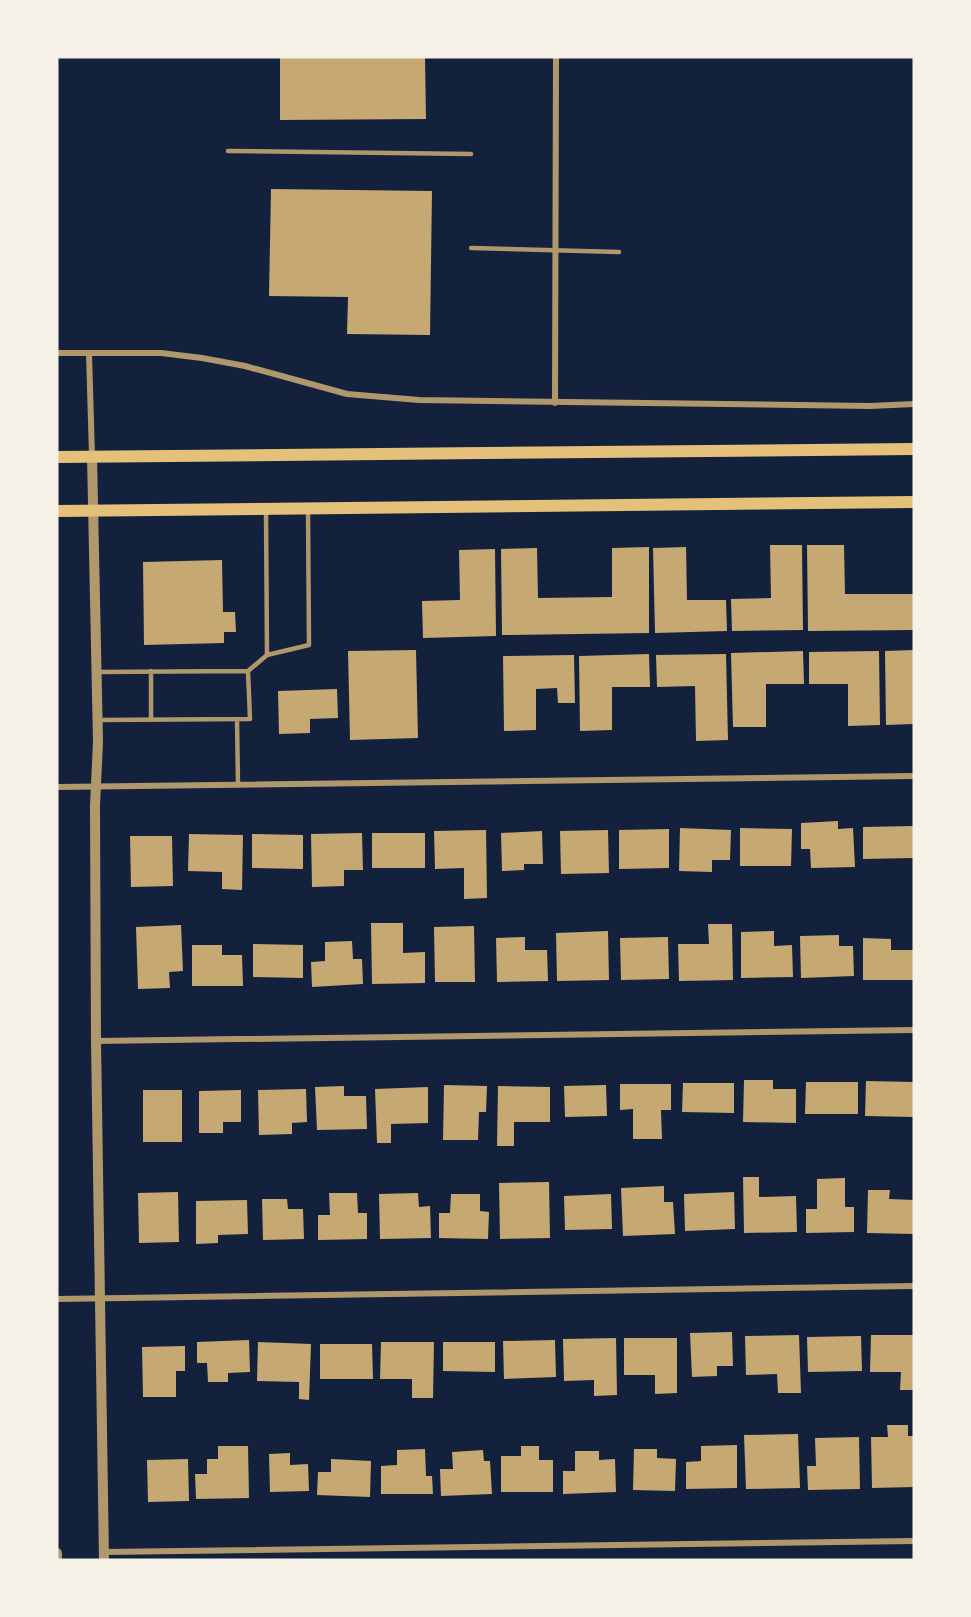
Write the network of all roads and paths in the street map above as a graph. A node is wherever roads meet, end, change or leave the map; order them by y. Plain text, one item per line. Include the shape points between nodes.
1 (556, 57) edge
2 (228, 151) dead end
3 (471, 154) dead end
4 (471, 248) dead end
5 (555, 250) junction
6 (618, 252) dead end
7 (57, 353) edge
8 (89, 353) junction
9 (555, 403) junction
10 (914, 404) edge
11 (914, 448) edge
12 (92, 456) junction
13 (57, 457) edge
14 (914, 502) edge
15 (308, 508) junction
16 (266, 509) junction
17 (57, 511) edge
18 (93, 511) junction
19 (267, 656) junction
20 (152, 671) junction
21 (248, 671) junction
22 (97, 672) junction
23 (237, 719) junction
24 (98, 720) junction
25 (152, 720) junction
26 (914, 776) edge
27 (238, 785) junction
28 (57, 787) edge
29 (96, 787) junction
30 (914, 1030) edge
31 (96, 1041) junction
32 (914, 1286) edge
33 (57, 1299) edge
34 (100, 1299) junction
35 (914, 1541) edge
36 (57, 1553) edge
37 (104, 1556) edge
38 (57, 1560) edge

1 - 5 street
2 - 3 lane
4 - 5 lane
5 - 6 lane
5 - 9 street
7 - 8 street
8 - 9 street via 161,353 202,358 347,394 453,402
8 - 12 street
9 - 10 street
11 - 12 main road
12 - 13 main road
12 - 18 street
14 - 15 main road
15 - 16 main road
15 - 19 lane via 309,645
16 - 18 main road
16 - 19 lane
17 - 18 main road
18 - 22 street
19 - 21 lane
20 - 21 lane
20 - 22 lane
20 - 25 lane
21 - 23 lane via 250,719
22 - 24 street
23 - 25 lane
23 - 27 lane
24 - 25 lane
24 - 29 street
26 - 27 street
27 - 29 street
28 - 29 street
29 - 31 street
30 - 31 street
31 - 34 street
32 - 34 street
33 - 34 street
34 - 37 street
35 - 37 street
36 - 38 street

